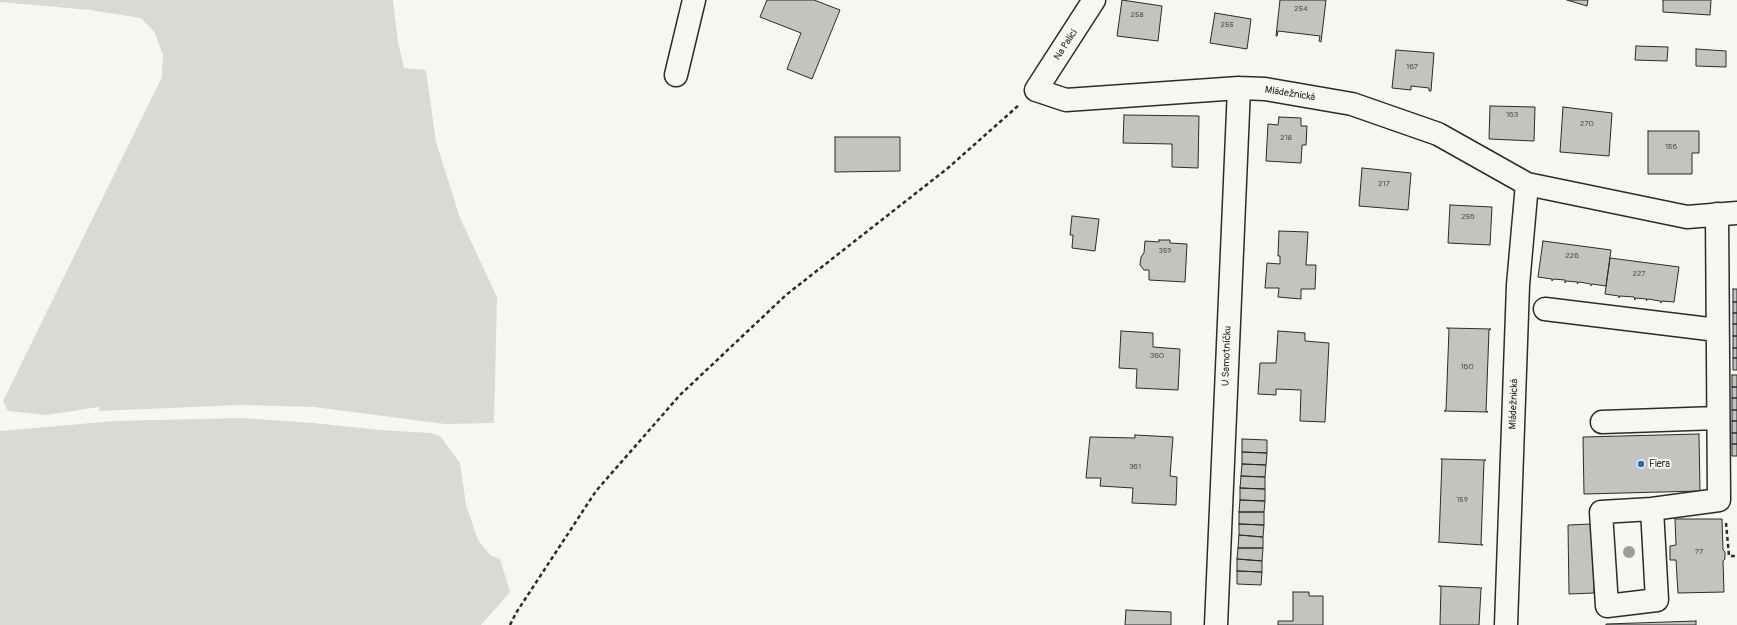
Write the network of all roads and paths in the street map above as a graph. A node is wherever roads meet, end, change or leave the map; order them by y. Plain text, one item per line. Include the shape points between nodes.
1 (694, 0) edge
2 (1094, 0) edge
3 (676, 75) dead end
4 (1239, 88) junction
5 (1036, 90) junction
6 (1527, 184) junction
7 (1727, 214) edge
8 (1545, 309) dead end
9 (1717, 330) junction
10 (1717, 418) junction
11 (1602, 422) dead end
12 (1719, 500) junction
13 (1652, 509) junction
14 (1737, 556) edge
15 (510, 625) edge
16 (1216, 625) edge
17 (1506, 625) edge

1 - 3 street
2 - 5 street, Na Palici
4 - 5 street, Mládežnická via 1066,100
4 - 6 street, Mládežnická via 1265,89 1352,104 1438,134
4 - 16 street, U Samotníčku
5 - 15 path via 948,168 786,295 680,395 596,491
6 - 7 street, Mládežnická via 1687,217
6 - 17 street, Mládežnická via 1518,285
7 - 9 street
8 - 9 street
9 - 10 street
10 - 11 street
10 - 12 street
12 - 13 street
12 - 14 path via 1726,518 1729,556
13 - 13 street via 1601,512 1607,606 1657,600

